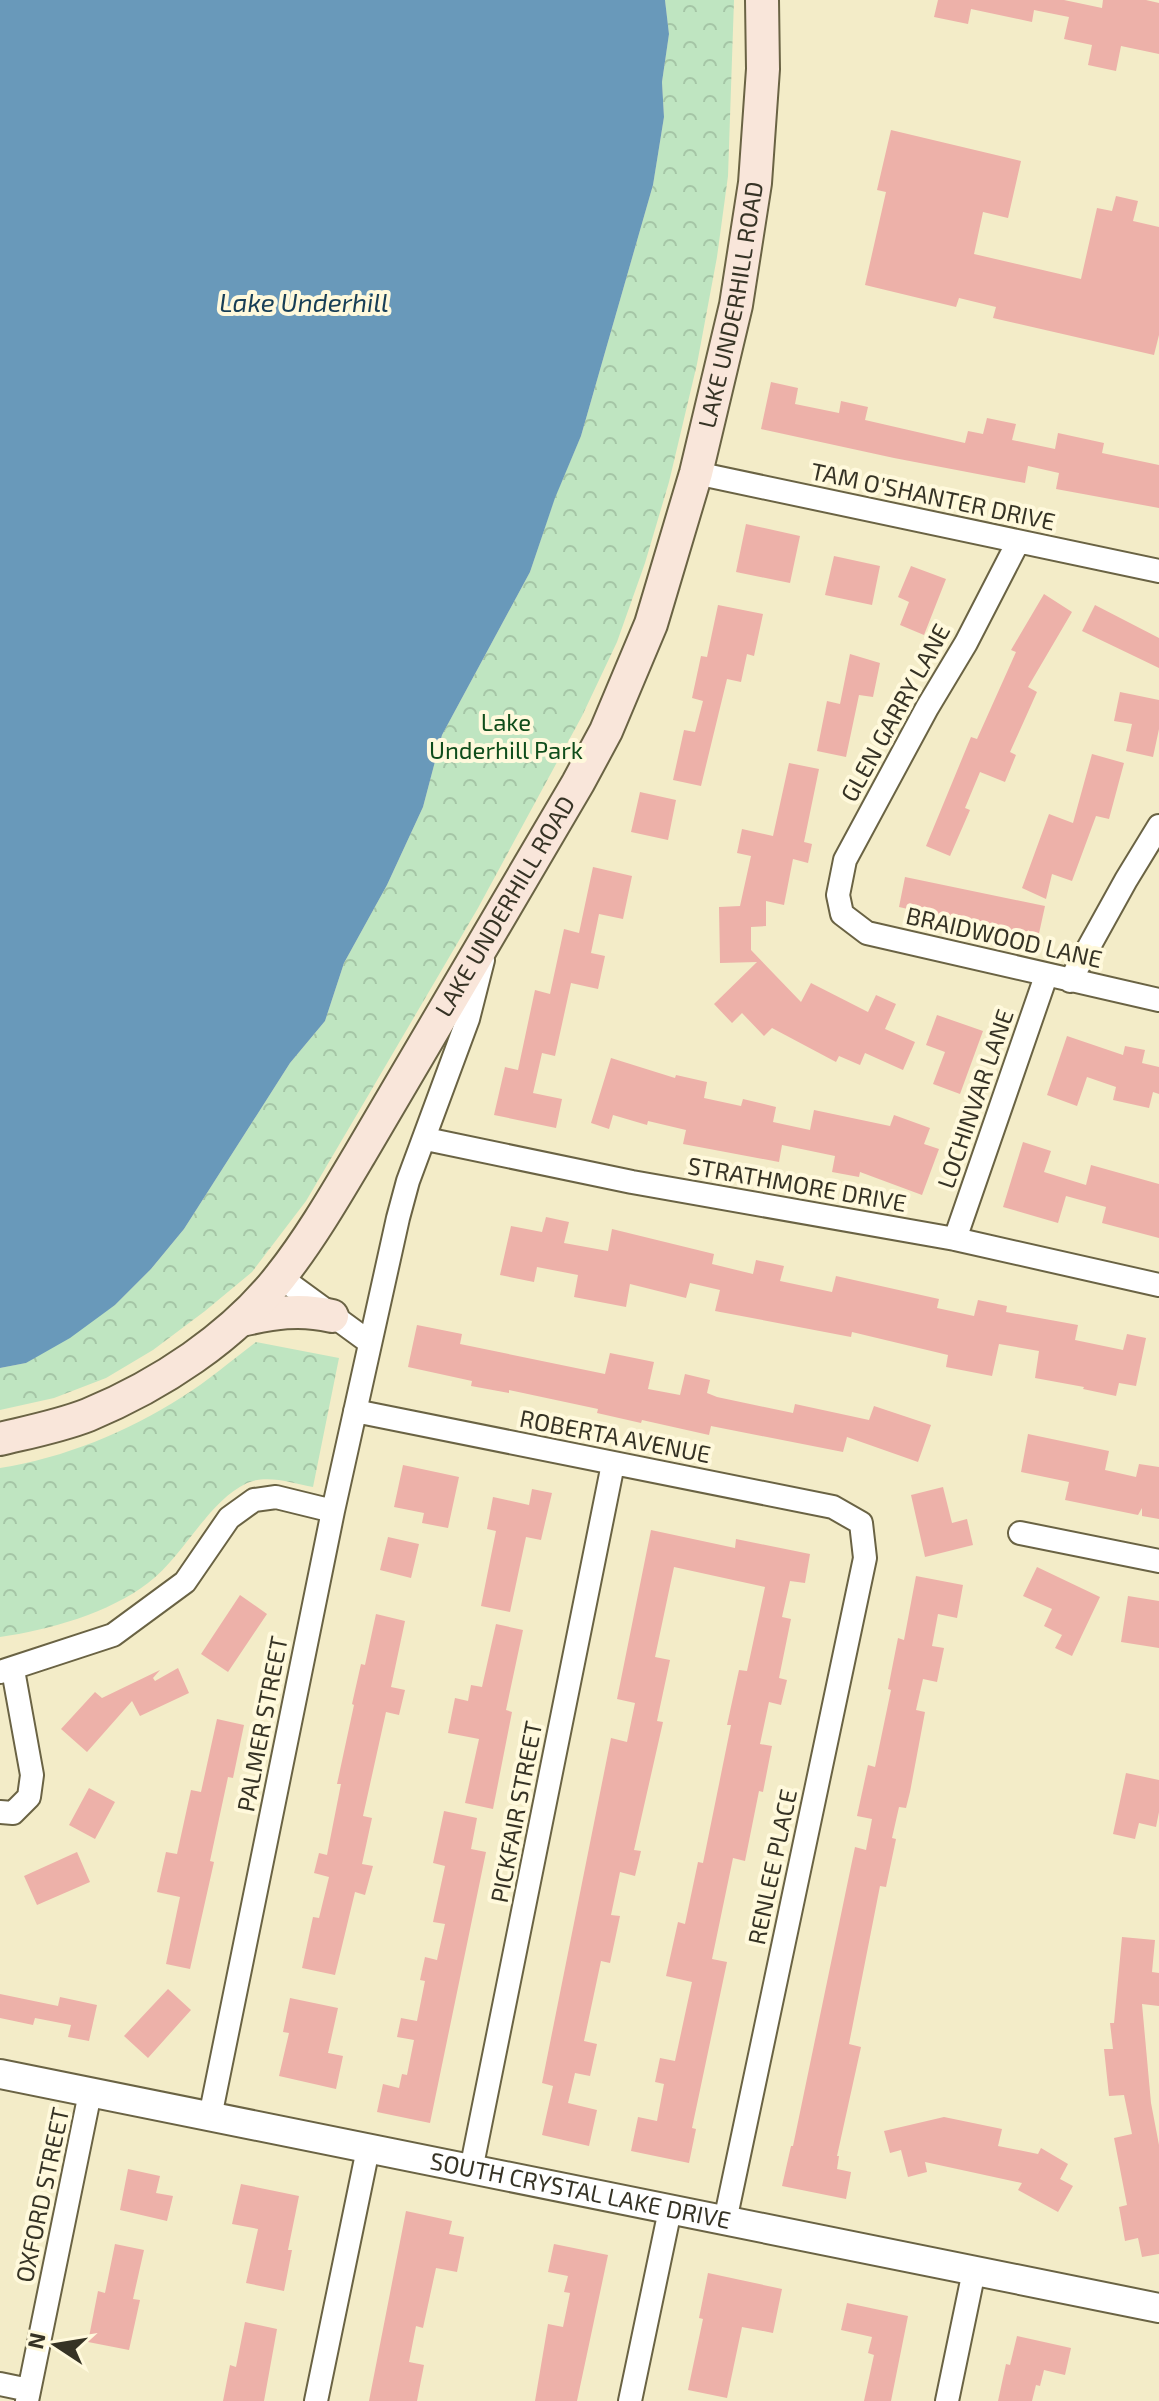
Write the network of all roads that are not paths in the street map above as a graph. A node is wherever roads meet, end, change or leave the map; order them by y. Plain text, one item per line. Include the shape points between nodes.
1 (762, 0) edge
2 (696, 473) junction
3 (1018, 542) junction
4 (1159, 571) edge
5 (1159, 826) edge
6 (842, 914) joint
7 (492, 929) junction
8 (1046, 976) junction
9 (1070, 981) junction
10 (1159, 1000) edge
11 (426, 1139) junction
12 (955, 1239) junction
13 (280, 1277) junction
14 (1159, 1285) edge
15 (332, 1316) junction
16 (241, 1320) junction
17 (369, 1342) junction
18 (355, 1411) junction
19 (0, 1439) edge
20 (613, 1464) junction
21 (333, 1511) junction
22 (861, 1523) joint
23 (1020, 1533) dead end
24 (1159, 1561) edge
25 (6, 1671) edge
26 (0, 1812) edge
27 (0, 2074) edge
28 (90, 2093) junction
29 (210, 2117) junction
30 (368, 2149) junction
31 (471, 2170) junction
32 (670, 2210) junction
33 (725, 2221) junction
34 (974, 2271) junction
35 (1159, 2308) edge
36 (0, 2384) edge
37 (28, 2396) edge
38 (316, 2401) edge
39 (630, 2401) edge
40 (947, 2401) edge

1 - 2 main road, LAKE UNDERHILL ROAD via 755,183 736,305
2 - 3 street, TAM O'SHANTER DRIVE
2 - 7 main road, LAKE UNDERHILL ROAD via 651,624 617,705
3 - 4 street, TAM O'SHANTER DRIVE
3 - 6 street, GLEN GARRY LANE via 845,860 838,895
5 - 9 street
6 - 8 street, BRAIDWOOD LANE via 867,933
7 - 11 street, PALMER STREET via 468,1019
7 - 13 main road, LAKE UNDERHILL ROAD via 326,1211
8 - 9 street, BRAIDWOOD LANE
8 - 12 street, LOCHINVAR LANE
9 - 10 street, BRAIDWOOD LANE
11 - 12 street, STRATHMORE DRIVE
11 - 17 street, PALMER STREET via 408,1181
12 - 14 street, STRATHMORE DRIVE
13 - 15 street
13 - 16 main road, LAKE UNDERHILL ROAD
15 - 16 main road via 282,1311
15 - 17 street
16 - 19 main road, LAKE UNDERHILL ROAD via 117,1402 86,1416
17 - 18 street, PALMER STREET
18 - 20 street, ROBERTA AVENUE
18 - 21 street, PALMER STREET
20 - 22 street, ROBERTA AVENUE via 833,1507
20 - 31 street, PICKFAIR STREET
21 - 25 street via 276,1497 254,1500 229,1518 185,1582 113,1635
21 - 29 street, PALMER STREET
22 - 33 street, RENLEE PLACE via 865,1558
23 - 24 street
25 - 26 street via 32,1775 29,1797 13,1813
27 - 28 street, SOUTH CRYSTAL LAKE DRIVE
28 - 29 street, SOUTH CRYSTAL LAKE DRIVE
28 - 37 street, OXFORD STREET
29 - 30 street, SOUTH CRYSTAL LAKE DRIVE
30 - 31 street, SOUTH CRYSTAL LAKE DRIVE
30 - 38 street
31 - 32 street, SOUTH CRYSTAL LAKE DRIVE
32 - 33 street, SOUTH CRYSTAL LAKE DRIVE
32 - 39 street
33 - 34 street, SOUTH CRYSTAL LAKE DRIVE
34 - 35 street, SOUTH CRYSTAL LAKE DRIVE
34 - 40 street
36 - 37 street

